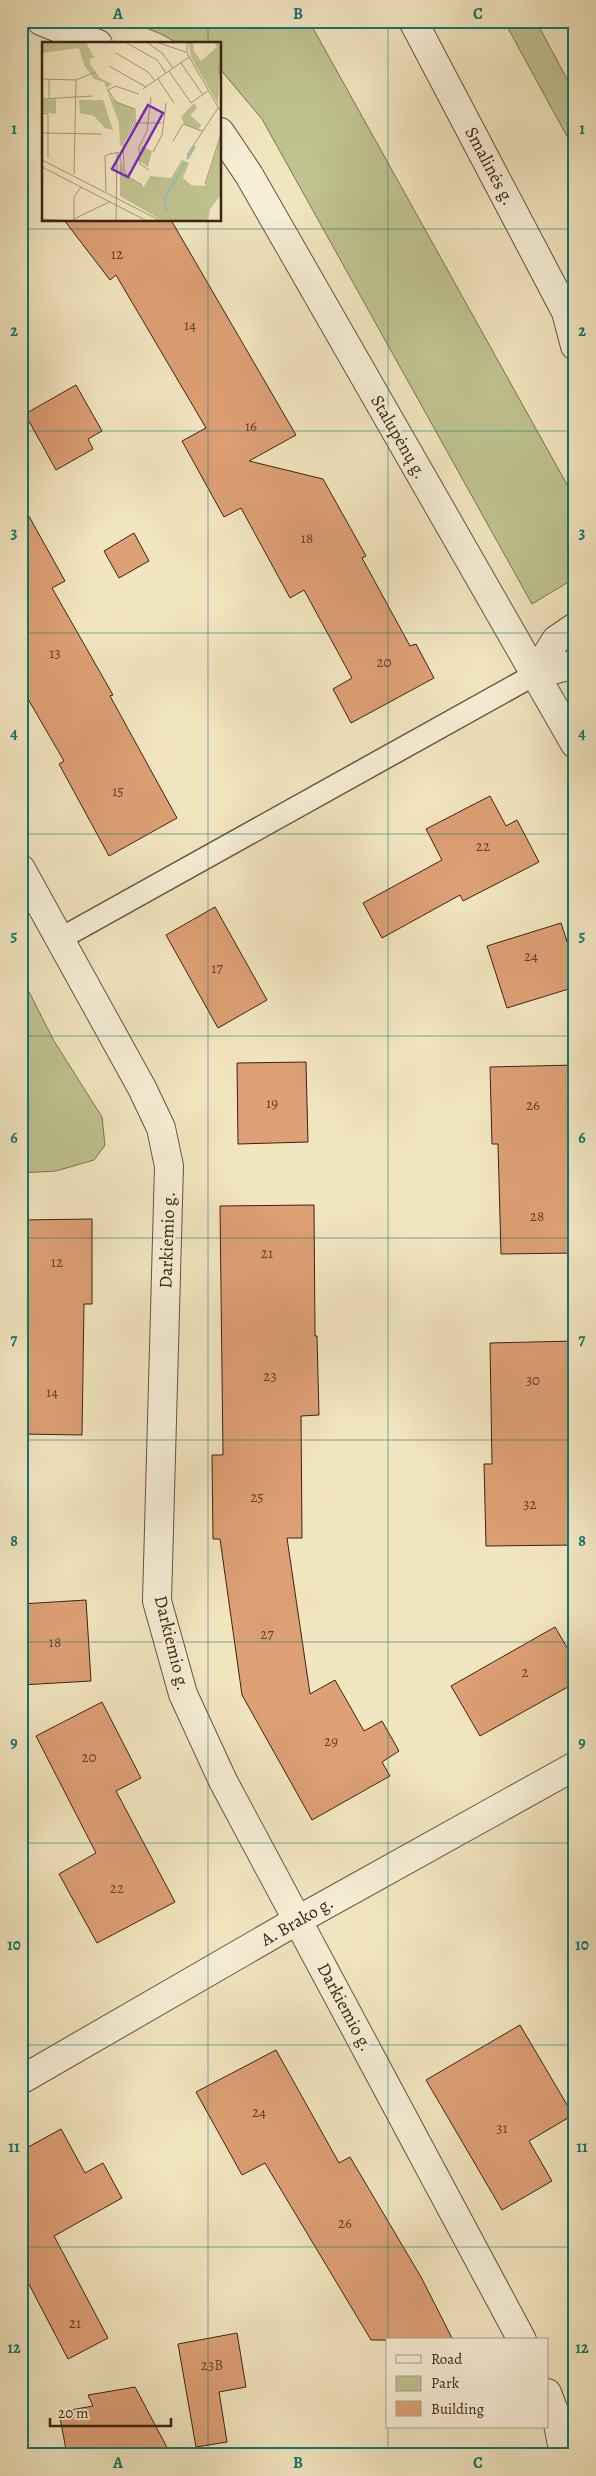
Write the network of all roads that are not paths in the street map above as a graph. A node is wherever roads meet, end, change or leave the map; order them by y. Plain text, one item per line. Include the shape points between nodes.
1 (41, 21) edge
2 (413, 21) edge
3 (93, 42) edge
4 (221, 133) edge
5 (571, 316) edge
6 (575, 346) edge
7 (575, 627) edge
8 (575, 664) edge
9 (534, 675) junction
10 (575, 744) edge
11 (21, 869) edge
12 (58, 940) junction
13 (575, 1766) edge
14 (298, 1920) junction
15 (21, 2080) edge
16 (521, 2338) edge
17 (548, 2395) edge
18 (564, 2455) edge

1 - 3 street
2 - 5 street, Smalinės g.
4 - 9 street, Stalupėnų g. via 250,175
5 - 6 street, Smalinės g.
7 - 9 street via 556,640
8 - 9 street
9 - 10 street, Stalupėnų g.
9 - 12 lane
11 - 12 street, Darkiemio g.
12 - 14 street, Darkiemio g. via 142,1088 161,1128 169,1166 158,1601 183,1694 223,1781
13 - 14 street, A. Brako g.
14 - 15 street, A. Brako g.
14 - 16 street, Darkiemio g.
17 - 18 street

